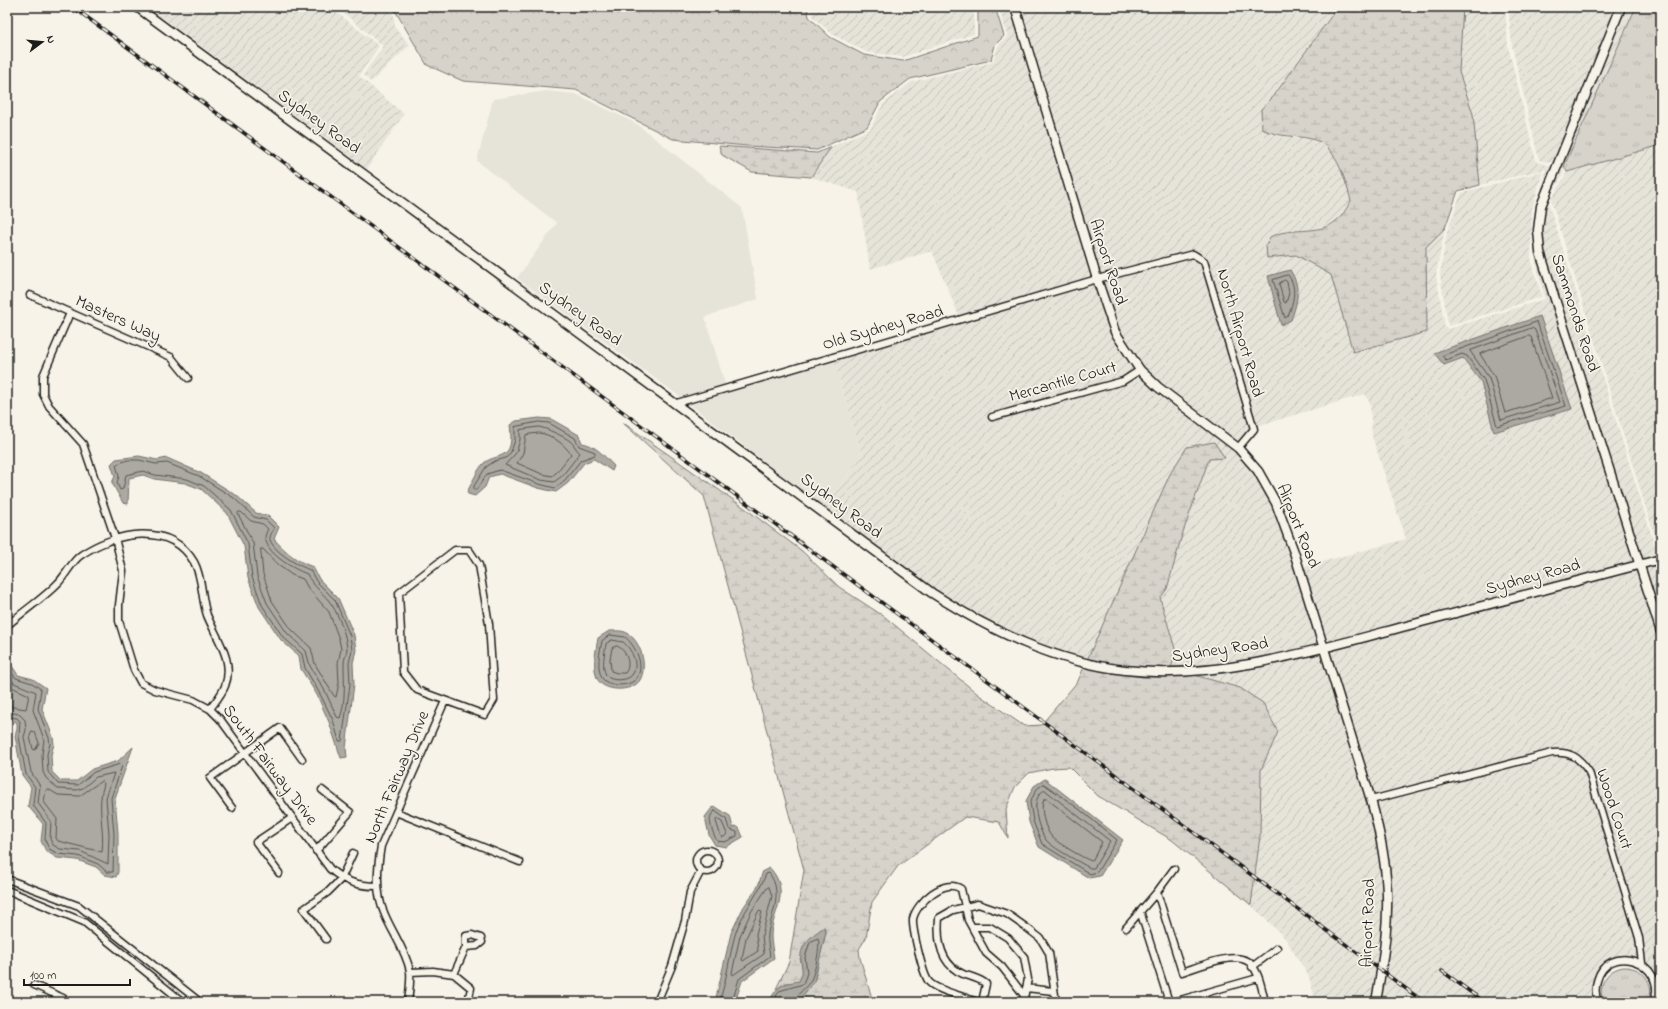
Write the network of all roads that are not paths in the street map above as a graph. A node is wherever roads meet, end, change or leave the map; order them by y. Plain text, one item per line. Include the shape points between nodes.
1 (137, 7) edge
2 (1015, 7) edge
3 (1621, 7) edge
4 (1097, 280) junction
5 (30, 295) dead end
6 (70, 313) junction
7 (1140, 370) junction
8 (188, 378) dead end
9 (677, 403) junction
10 (992, 417) dead end
11 (1238, 448) junction
12 (115, 538) junction
13 (1661, 559) edge
14 (1640, 564) junction
15 (7, 626) edge
16 (1661, 632) edge
17 (1324, 648) junction
18 (445, 701) junction
19 (210, 709) junction
20 (245, 753) junction
21 (302, 759) dead end
22 (322, 790) dead end
23 (1371, 800) junction
24 (232, 808) dead end
25 (396, 812) junction
26 (292, 818) junction
27 (316, 851) junction
28 (353, 853) dead end
29 (520, 862) dead end
30 (1174, 869) dead end
31 (701, 871) dead end
32 (279, 873) dead end
33 (7, 879) edge
34 (341, 879) junction
35 (378, 886) junction
36 (7, 890) edge
37 (1157, 892) junction
38 (964, 906) junction
39 (1140, 911) junction
40 (972, 927) junction
41 (1126, 928) dead end
42 (326, 939) dead end
43 (466, 947) dead end
44 (1277, 948) dead end
45 (1642, 963) junction
46 (1252, 966) junction
47 (410, 972) junction
48 (454, 974) junction
49 (1258, 978) junction
50 (34, 985) dead end
51 (1026, 988) junction
52 (1054, 991) junction
53 (1025, 1000) edge
54 (67, 1002) edge
55 (183, 1002) edge
56 (200, 1002) edge
57 (408, 1002) edge
58 (468, 1002) edge
59 (657, 1002) edge
60 (977, 1002) edge
61 (982, 1002) edge
62 (1056, 1002) edge
63 (1169, 1002) edge
64 (1173, 1002) edge
65 (1265, 1002) edge
66 (1376, 1002) edge
67 (1598, 1002) edge
68 (1654, 1002) edge

1 - 9 street, Sydney Road
2 - 4 street, Airport Road
3 - 14 street, Sammonds Road via 1541,206 1538,230 1540,252
4 - 7 street, Airport Road via 1115,332
4 - 9 street, Old Sydney Road
4 - 11 street, North Airport Road via 1194,254 1204,261 1254,429
5 - 6 street, Masters Way
6 - 8 street, Masters Way via 171,357
6 - 12 street, South Fairway Drive via 43,376 43,394 49,406 84,444
7 - 10 street, Mercantile Court via 1123,381
7 - 11 street, Airport Road via 1158,387
9 - 17 street, Sydney Road via 932,593 995,629 1047,652 1086,664 1169,673 1209,670
11 - 17 street, Airport Road via 1258,471 1276,503
12 - 15 street via 80,555 58,583
12 - 19 street, South Fairway Drive via 123,571 119,621 134,670 141,683 193,700
12 - 19 street via 141,533 159,535 179,545 194,562 200,576 207,614 228,664 225,686
13 - 14 street, Sydney Road
14 - 16 street, Sammonds Road
14 - 17 street, Sydney Road
17 - 23 street, Airport Road
18 - 18 street via 485,716 494,700 489,624 478,565 469,550 455,550 398,593 403,672 417,690
18 - 25 street, North Fairway Drive
19 - 20 street, South Fairway Drive
20 - 21 street via 280,728
20 - 24 street via 210,778
20 - 26 street, South Fairway Drive
22 - 27 street via 350,812
23 - 45 street, Wood Court via 1552,753 1573,754 1582,761 1589,772 1639,938
23 - 66 street, Airport Road via 1381,838 1387,885 1382,971
25 - 29 street
25 - 35 street, North Fairway Drive via 381,846 377,867
26 - 27 street, South Fairway Drive
26 - 32 street via 256,842
27 - 34 street, South Fairway Drive
28 - 34 street
30 - 37 street
31 - 59 street via 690,892 676,951
33 - 56 street via 79,906
34 - 35 street, South Fairway Drive via 360,886
34 - 42 street via 304,909
35 - 47 street, North Fairway Drive via 384,914 401,946
36 - 55 street via 84,922
37 - 39 street
37 - 46 street via 1182,972 1226,959 1243,960
38 - 40 street
38 - 52 street via 978,904 1007,914 1040,938 1049,953
38 - 60 street via 961,889 950,886 936,890 920,906 913,919 921,964 929,982
38 - 61 street via 939,918 937,935 947,963 986,984
39 - 41 street
39 - 63 street
40 - 51 street via 990,927 1008,938 1024,957 1028,979
40 - 53 street via 986,953 1002,967
43 - 48 street
44 - 46 street
45 - 67 street via 1622,959 1604,968 1598,977 1596,987
45 - 68 street via 1650,969 1655,978 1657,987
46 - 49 street
47 - 48 street via 433,971
47 - 57 street, North Fairway Drive
48 - 58 street via 471,988
49 - 64 street
49 - 65 street
50 - 54 street
51 - 52 street
51 - 53 street
52 - 62 street

